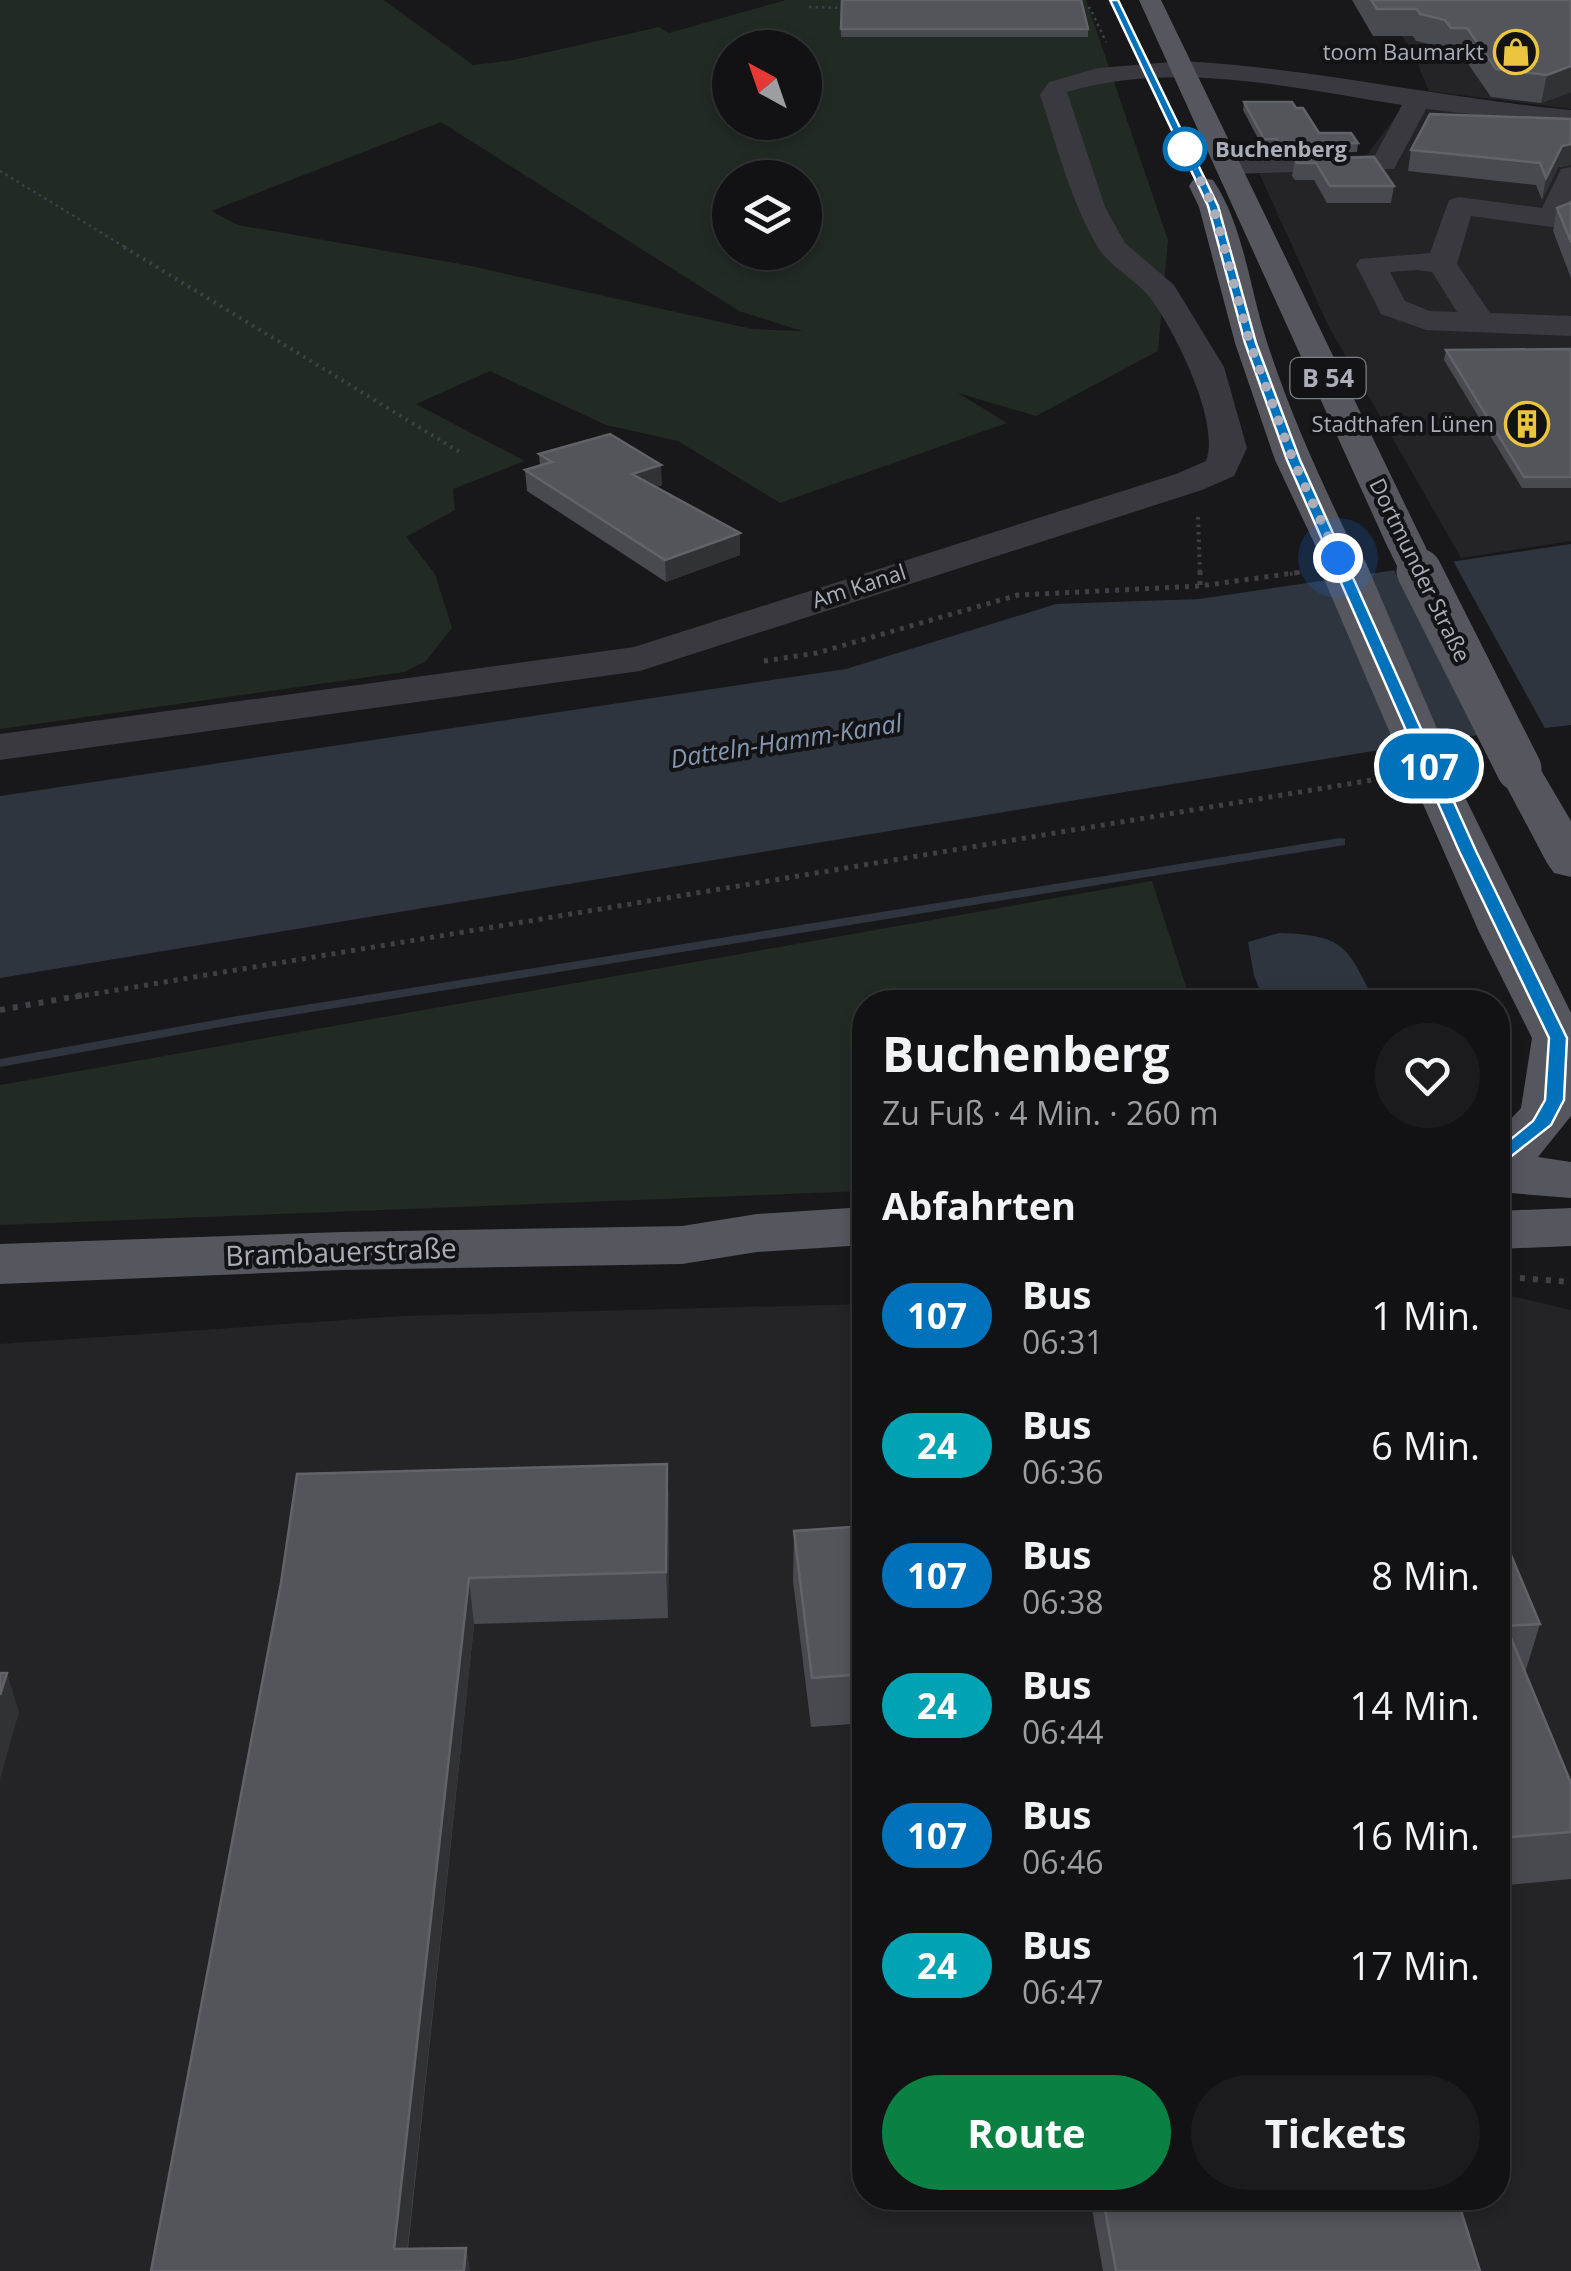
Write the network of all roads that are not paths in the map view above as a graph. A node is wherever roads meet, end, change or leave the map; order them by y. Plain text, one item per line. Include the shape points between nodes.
1 (1150, 0) edge
2 (1133, 63) junction
3 (1186, 70) junction
4 (1418, 100) junction
5 (1162, 102) dead end
6 (1450, 105) junction
7 (1571, 118) edge
8 (1571, 130) edge
9 (1192, 163) dead end
10 (1231, 166) junction
11 (1571, 175) edge
12 (1442, 264) junction
13 (1480, 322) junction
14 (1571, 326) edge
15 (0, 747) edge
16 (1571, 863) edge
17 (1564, 1051) edge
18 (1510, 1149) edge
19 (1510, 1175) edge
20 (1571, 1180) edge
21 (852, 1227) edge
22 (1571, 1227) edge
23 (1510, 1230) edge
24 (682, 1246) junction
25 (852, 1260) edge
26 (0, 1264) edge

1 - 3 main road, Dortmunder Straße / B 54
2 - 3 street
2 - 5 main road
2 - 15 street, Am Kanal via 1074,80 1053,95 1091,206 1113,248 1163,292 1207,366 1229,448 1221,468 640,660
3 - 4 street
3 - 10 main road, Dortmunder Straße / B 54
4 - 6 street
4 - 10 street via 1384,163
6 - 7 street
6 - 8 street via 1448,118
9 - 17 main road, B 54, bridge via 1213,206 1250,343 1293,460
10 - 16 main road, Dortmunder Straße / B 54, bridge via 1407,548
11 - 12 street via 1552,218 1460,206
12 - 13 street
12 - 13 street via 1371,265 1392,307 1426,320
13 - 14 street
17 - 18 main road via 1541,1125
19 - 20 main road
21 - 24 main road, Brambauerstraße via 757,1232
22 - 23 main road
24 - 25 main road, Brambauerstraße via 760,1264
24 - 26 main road, Brambauerstraße

